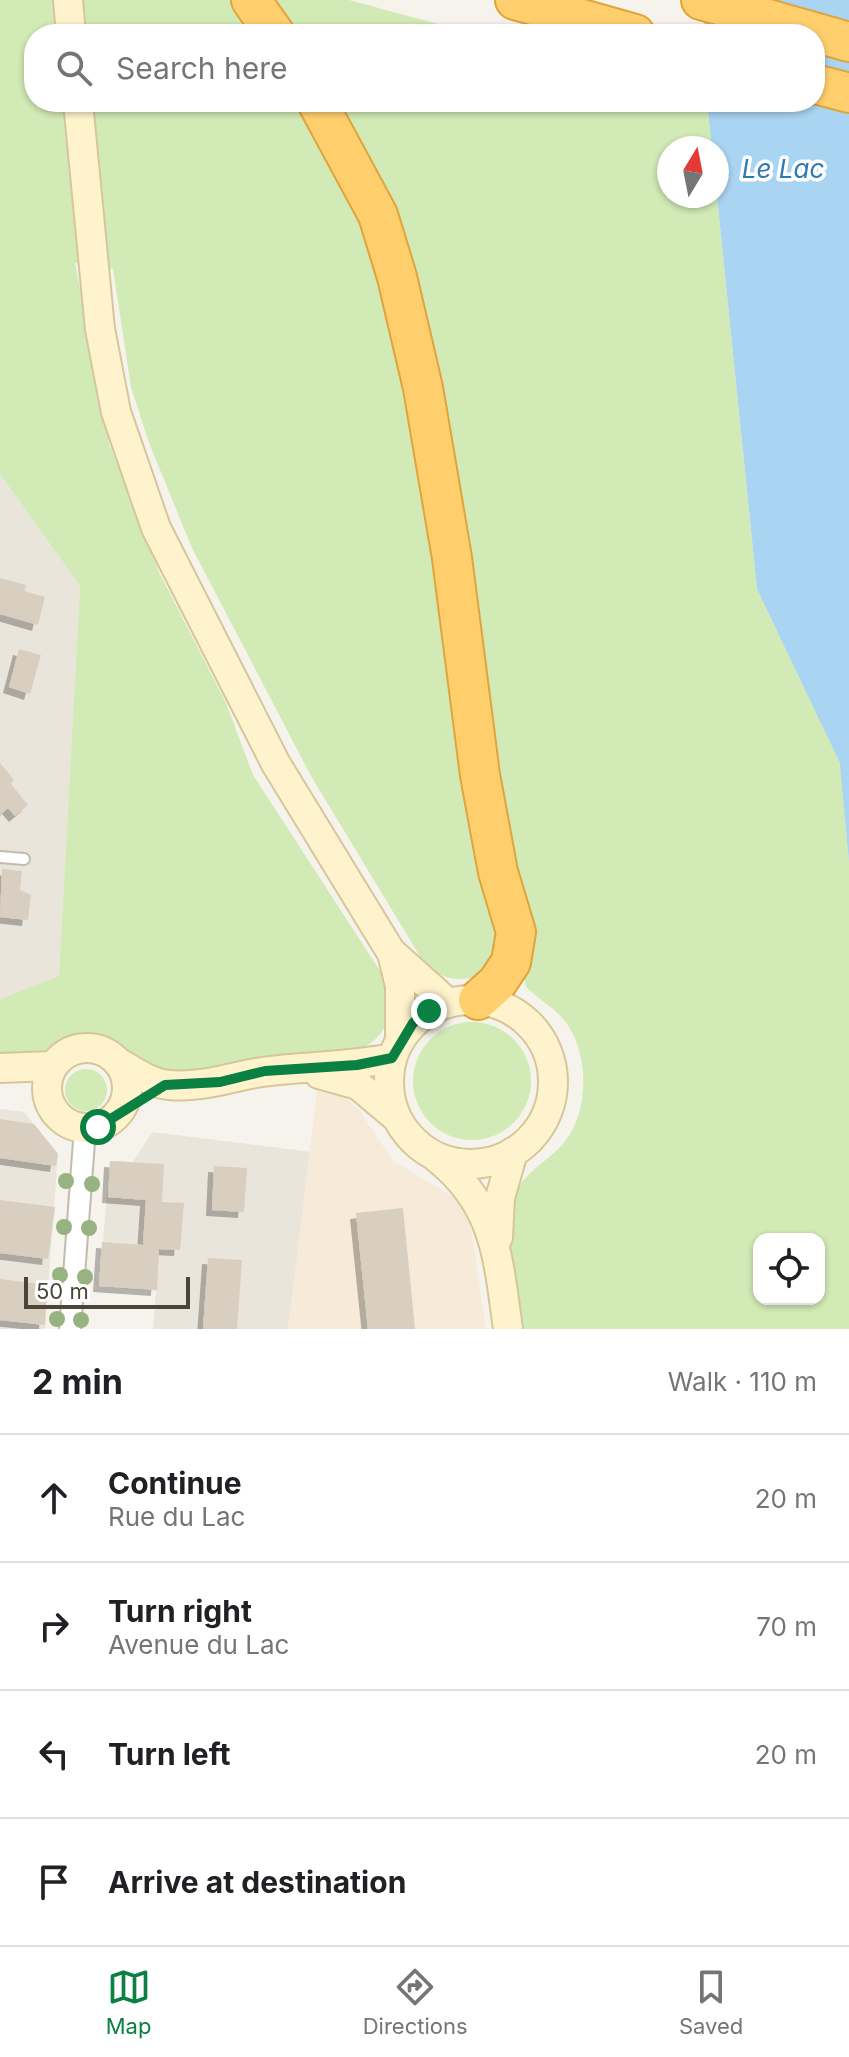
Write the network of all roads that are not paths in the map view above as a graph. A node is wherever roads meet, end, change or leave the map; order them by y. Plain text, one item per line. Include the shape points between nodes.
1 (68, 0) edge
2 (251, 0) edge
3 (515, 0) edge
4 (701, 0) edge
5 (70, 24) edge
6 (268, 24) edge
7 (599, 24) edge
8 (786, 24) edge
9 (825, 35) edge
10 (849, 42) edge
11 (825, 87) edge
12 (849, 93) edge
13 (79, 112) edge
14 (322, 112) edge
15 (0, 857) edge
16 (24, 859) dead end
17 (391, 952) junction
18 (463, 1001) junction
19 (396, 1049) junction
20 (118, 1062) junction
21 (52, 1066) junction
22 (6, 1069) edge
23 (303, 1069) junction
24 (165, 1085) junction
25 (49, 1101) junction
26 (120, 1111) junction
27 (397, 1117) junction
28 (85, 1128) junction
29 (513, 1152) junction
30 (434, 1155) junction
31 (498, 1257) junction
32 (70, 1329) edge
33 (508, 1329) edge

1 - 5 main road
2 - 6 highway
3 - 7 highway
4 - 8 highway
9 - 10 highway
11 - 12 highway
13 - 17 main road via 100,329 116,412 156,528 276,764
14 - 18 highway via 378,215 397,277 426,403 452,558 480,775 498,872 516,932 511,962 497,983
15 - 16 lane
17 - 18 main road
17 - 19 main road via 400,986
18 - 19 main road via 413,1023
18 - 29 main road via 500,1005 520,1016 542,1042 553,1074 544,1119
19 - 23 main road
19 - 27 main road via 389,1078
20 - 21 main road via 101,1049 79,1048
20 - 24 main road
20 - 26 main road via 128,1086
21 - 22 main road
21 - 25 main road
22 - 25 main road
23 - 24 main road
23 - 27 main road via 358,1085
24 - 26 main road
25 - 28 main road via 63,1120
26 - 28 main road via 111,1121
27 - 30 main road via 417,1144
28 - 32 street
29 - 30 main road via 487,1162 460,1163
29 - 31 main road via 500,1198
30 - 31 main road via 480,1202
31 - 33 main road

